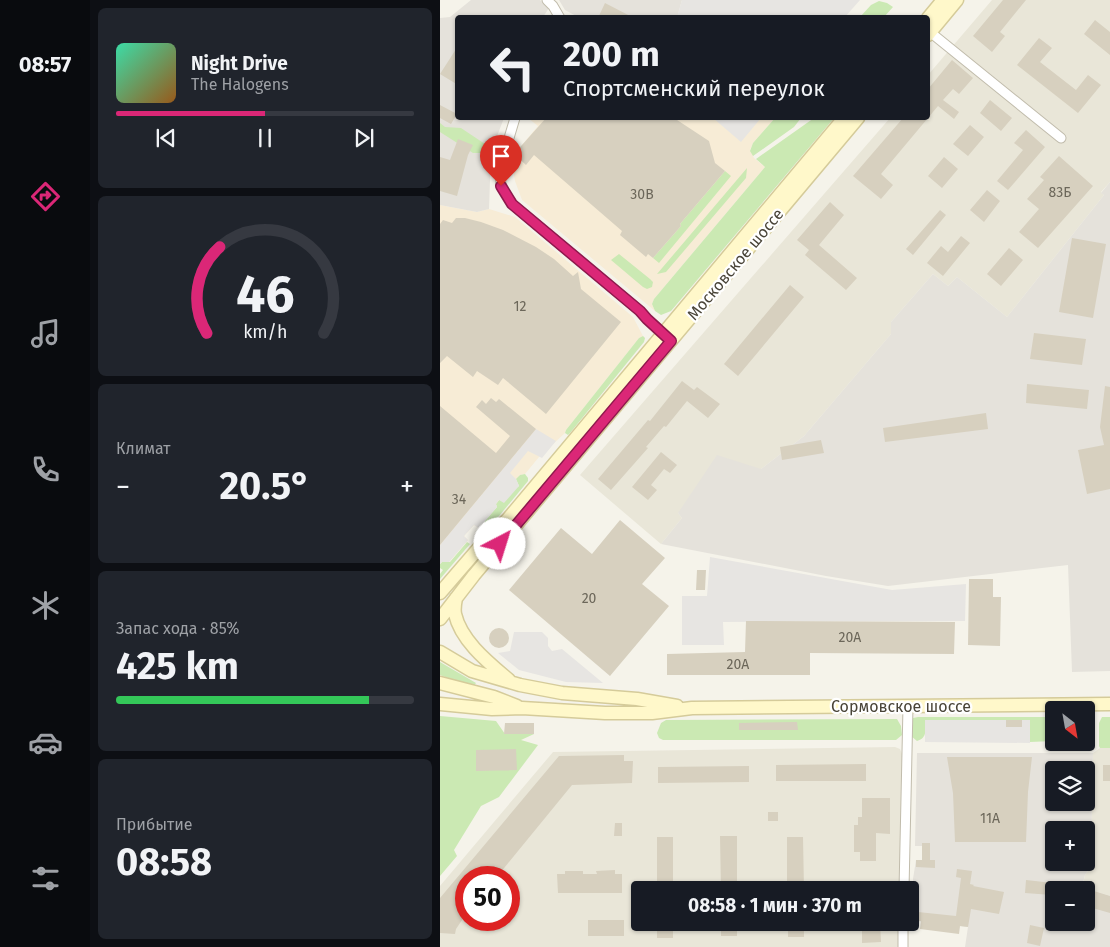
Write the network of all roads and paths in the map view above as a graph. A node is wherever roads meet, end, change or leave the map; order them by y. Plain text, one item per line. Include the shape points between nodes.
1 (547, 0) edge
2 (943, 0) edge
3 (957, 0) edge
4 (558, 15) edge
5 (930, 16) edge
6 (930, 32) edge
7 (930, 34) edge
8 (514, 120) edge
9 (842, 120) edge
10 (856, 120) edge
11 (1061, 138) dead end
12 (667, 337) junction
13 (440, 593) edge
14 (456, 598) junction
15 (440, 619) edge
16 (440, 652) edge
17 (440, 683) edge
18 (513, 683) junction
19 (440, 704) edge
20 (1110, 704) edge
21 (908, 706) junction
22 (522, 708) junction
23 (692, 708) junction
24 (904, 881) edge
25 (903, 931) edge
26 (903, 947) edge

1 - 4 street
2 - 5 main road
3 - 6 main road
7 - 11 street
8 - 12 street via 500,168 501,186 512,204
9 - 12 main road, Московское шоссе
10 - 12 main road, Московское шоссе
12 - 13 main road, Московское шоссе
12 - 14 main road, Московское шоссе
14 - 15 main road, Московское шоссе
14 - 18 main road, Сормовское шоссе via 454,612 460,629
16 - 18 main road, Сормовское шоссе via 472,671
17 - 22 main road, Сормовское шоссе
18 - 23 main road, Сормовское шоссе via 562,693 637,699
19 - 22 main road, Сормовское шоссе
20 - 21 main road, Сормовское шоссе
21 - 23 main road, Сормовское шоссе
21 - 24 street
22 - 23 main road, Сормовское шоссе via 605,713
25 - 26 street

